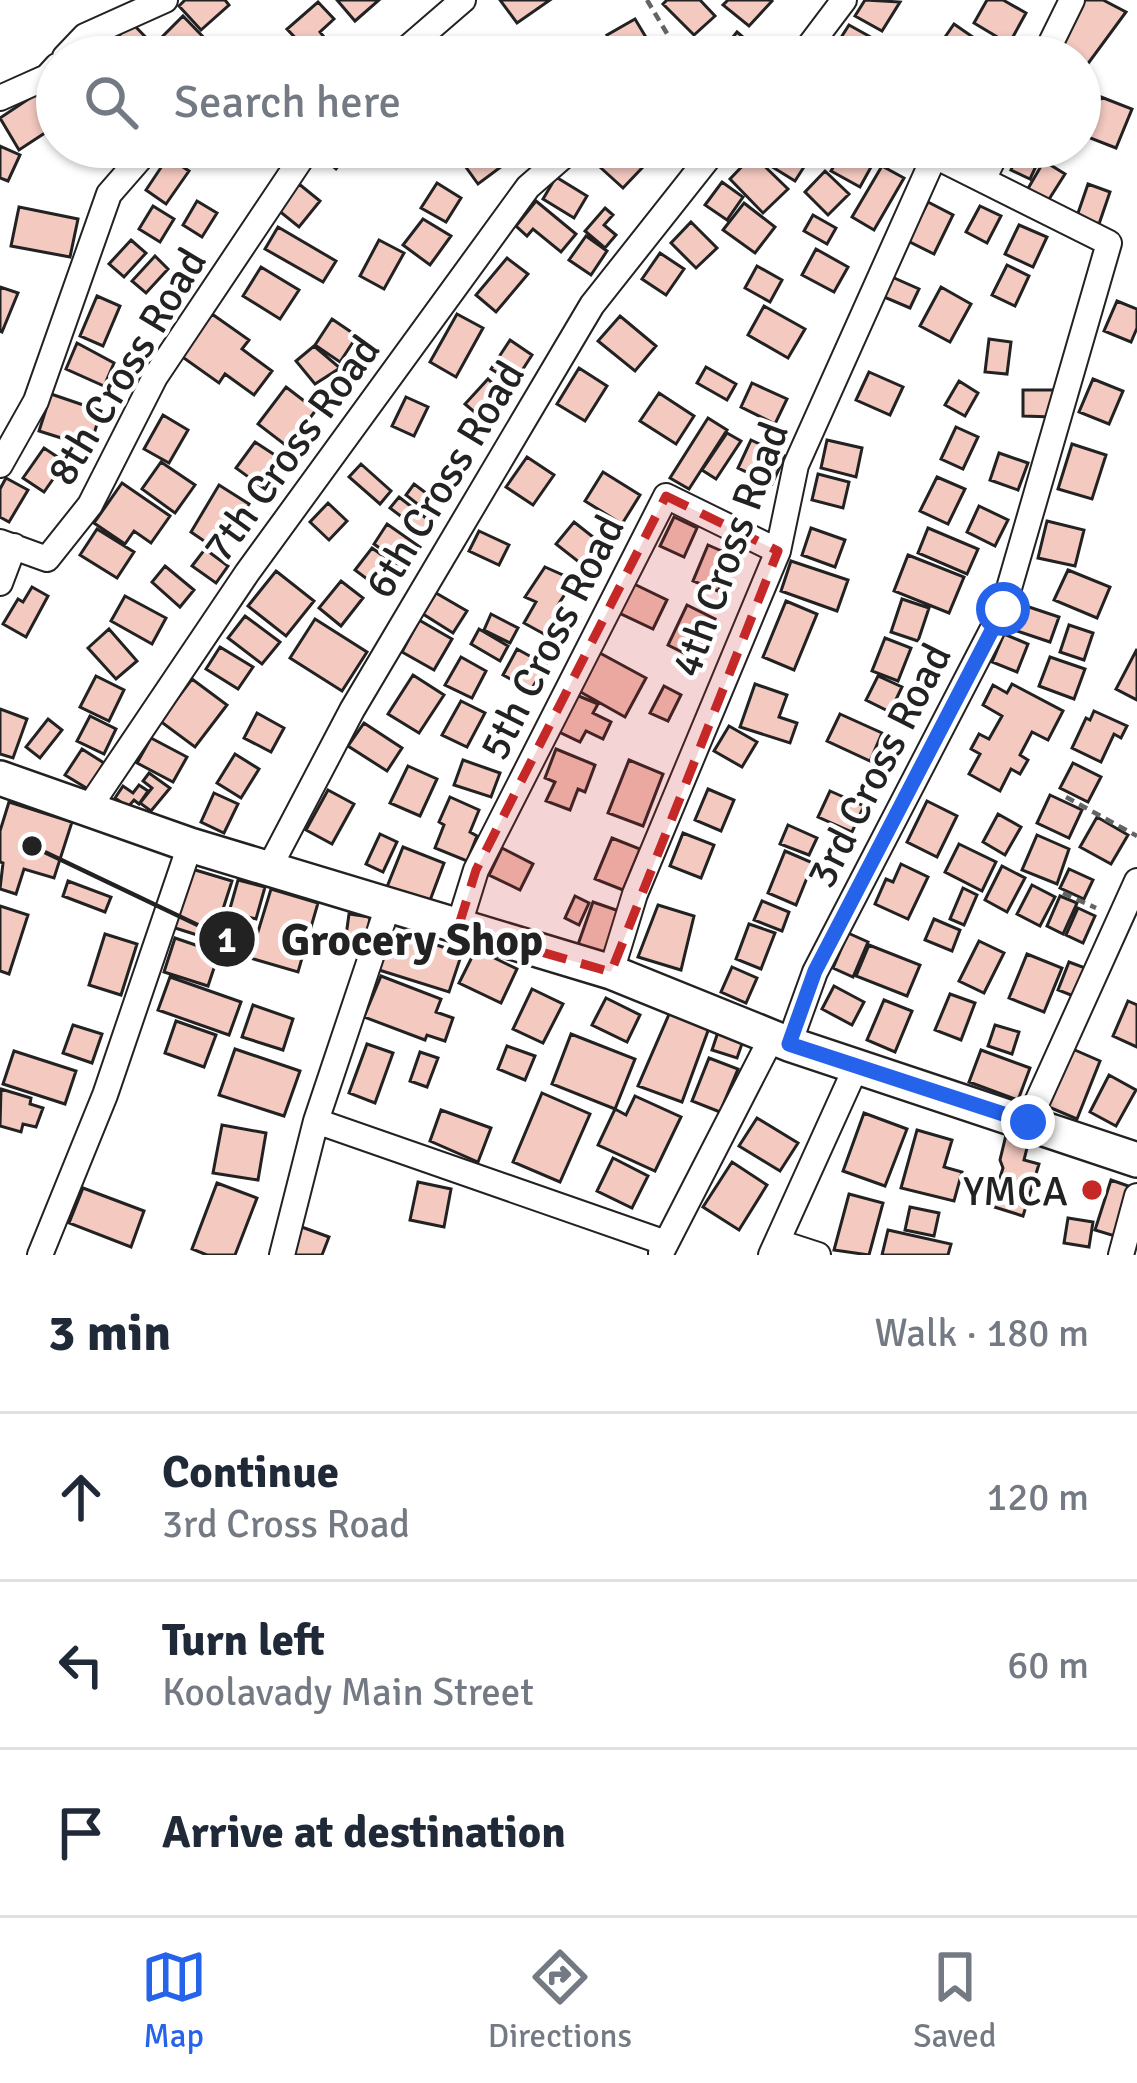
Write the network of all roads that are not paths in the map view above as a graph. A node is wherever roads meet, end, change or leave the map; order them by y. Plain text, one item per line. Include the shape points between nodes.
1 (165, 0) edge
2 (463, 0) edge
3 (844, 0) edge
4 (1072, 0) edge
5 (85, 36) edge
6 (421, 36) edge
7 (817, 36) edge
8 (1054, 36) edge
9 (36, 82) edge
10 (0, 98) edge
11 (132, 168) edge
12 (295, 168) edge
13 (550, 168) edge
14 (700, 168) edge
15 (918, 168) edge
16 (958, 168) edge
17 (989, 168) edge
18 (983, 180) junction
19 (0, 465) edge
20 (7, 544) edge
21 (778, 551) junction
22 (0, 583) edge
23 (2, 784) edge
24 (88, 809) junction
25 (190, 845) junction
26 (268, 870) junction
27 (1137, 881) edge
28 (388, 907) junction
29 (458, 928) junction
30 (611, 971) junction
31 (781, 1041) junction
32 (857, 1065) junction
33 (316, 1120) junction
34 (1028, 1122) junction
35 (1137, 1160) edge
36 (1137, 1196) edge
37 (775, 1248) edge
38 (663, 1249) edge
39 (40, 1255) edge
40 (282, 1255) edge
41 (818, 1255) edge
42 (1121, 1255) edge

1 - 5 street
2 - 6 street
3 - 7 street
4 - 8 street
9 - 10 street
11 - 19 street via 109,194 36,401
12 - 20 street, 8th Cross Road via 155,377 90,506 47,559
13 - 24 street, 7th Cross Road via 528,188 248,573
14 - 26 street, 6th Cross Road via 592,305 352,710
15 - 21 street, 4th Cross Road via 796,465
16 - 18 street
17 - 18 street
18 - 31 street, 3rd Cross Road via 1108,243 1003,609
20 - 22 street, 8th Cross Road
21 - 29 street, 5th Cross Road via 666,496 476,870
21 - 30 street, 4th Cross Road via 635,894
23 - 24 main road
24 - 25 main road
25 - 26 main road
25 - 39 street via 105,1095
26 - 28 main road
27 - 34 street
28 - 29 main road
28 - 33 street
29 - 30 main road
30 - 31 main road
31 - 32 main road
31 - 38 street, 3rd Cross Road
32 - 34 main road
32 - 37 street
33 - 38 street
33 - 40 street
34 - 35 main road
36 - 42 street
37 - 41 street

